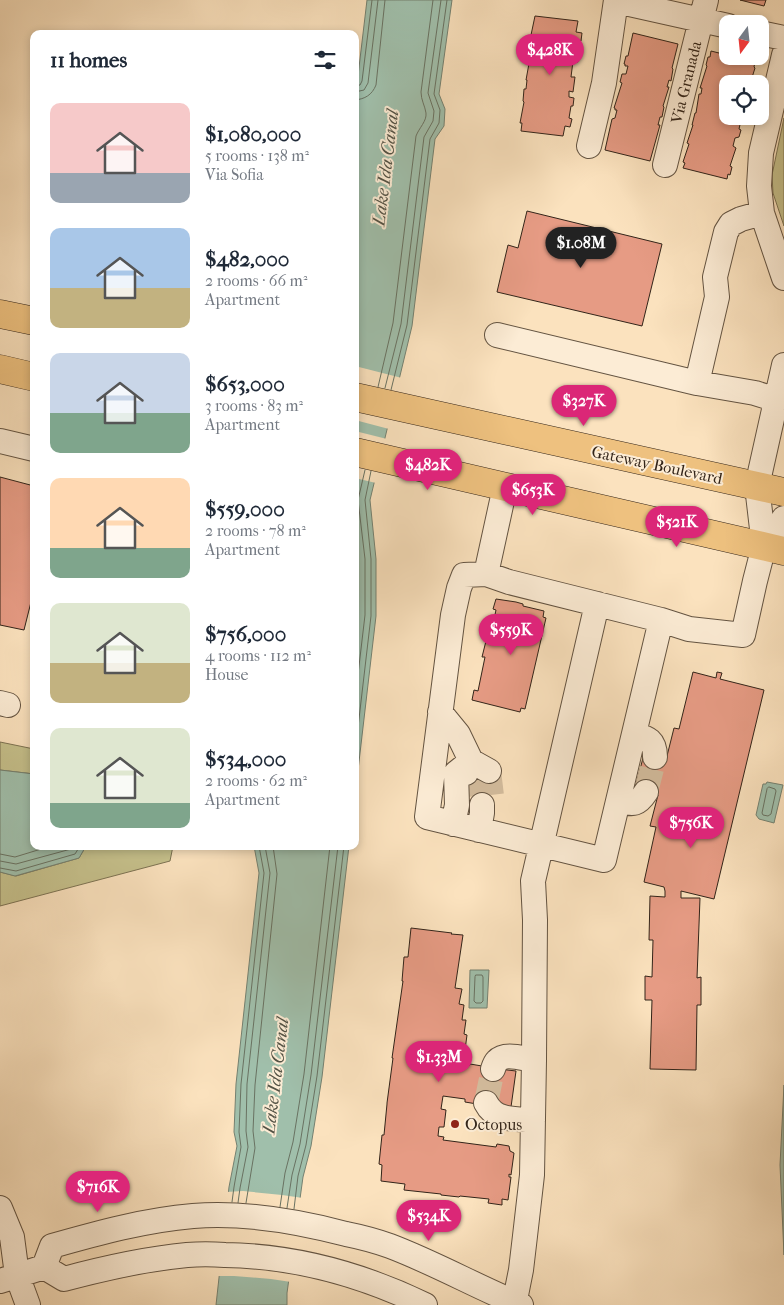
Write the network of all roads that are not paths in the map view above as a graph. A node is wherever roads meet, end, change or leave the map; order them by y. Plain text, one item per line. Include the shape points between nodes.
1 (616, 0) edge
2 (703, 10) edge
3 (719, 20) edge
4 (769, 35) edge
5 (784, 38) edge
6 (784, 54) edge
7 (589, 146) dead end
8 (665, 164) dead end
9 (762, 213) junction
10 (784, 278) edge
11 (0, 314) edge
12 (30, 320) edge
13 (497, 335) dead end
14 (784, 364) edge
15 (0, 369) edge
16 (30, 376) edge
17 (697, 383) junction
18 (359, 398) edge
19 (777, 400) junction
20 (0, 441) edge
21 (30, 448) edge
22 (359, 453) edge
23 (757, 486) junction
24 (505, 487) junction
25 (784, 492) edge
26 (784, 518) edge
27 (774, 549) edge
28 (486, 574) junction
29 (597, 604) junction
30 (662, 620) junction
31 (440, 712) junction
32 (634, 734) junction
33 (655, 757) tunnel mouth
34 (646, 792) dead end
35 (618, 801) junction
36 (453, 824) junction
37 (540, 845) junction
38 (534, 1060) junction
39 (493, 1068) dead end
40 (486, 1103) dead end
41 (533, 1120) junction
42 (0, 1208) edge
43 (0, 1255) edge
44 (44, 1267) junction
45 (8, 1278) edge
46 (516, 1304) edge
47 (28, 1305) edge
48 (425, 1305) edge

1 - 2 street
1 - 7 street via 604,83
2 - 3 street
2 - 8 street, Via Granada
4 - 5 street
6 - 9 street via 761,153 759,186
9 - 10 street
9 - 17 street via 731,224 726,232 715,277 717,297
11 - 12 main road
13 - 17 street
14 - 19 street
15 - 16 main road
17 - 19 street
18 - 23 main road, Gateway Boulevard
19 - 23 street
20 - 21 street
22 - 24 main road
23 - 25 main road, Gateway Boulevard
23 - 27 street
24 - 27 main road
24 - 28 street
26 - 27 street
27 - 30 street via 756,575 743,635 689,629
28 - 29 street
28 - 31 street via 464,575 459,588
29 - 30 street
29 - 37 street
30 - 32 street
31 - 36 street via 427,817
31 - 36 street via 458,734 476,769 456,773 457,806
32 - 33 street via 652,743
32 - 35 street
34 - 35 street via 635,804
35 - 37 street via 604,860
36 - 37 street via 481,811
37 - 38 street via 533,880
38 - 39 street via 503,1057
38 - 41 street
40 - 41 street via 500,1117
41 - 46 street via 532,1175
42 - 45 street via 12,1237
43 - 45 street
44 - 45 street
44 - 46 street via 52,1246 104,1231 192,1216 241,1216 327,1229 390,1246
44 - 48 street via 64,1279 121,1264 188,1255 274,1258 322,1267 364,1280
45 - 47 street

